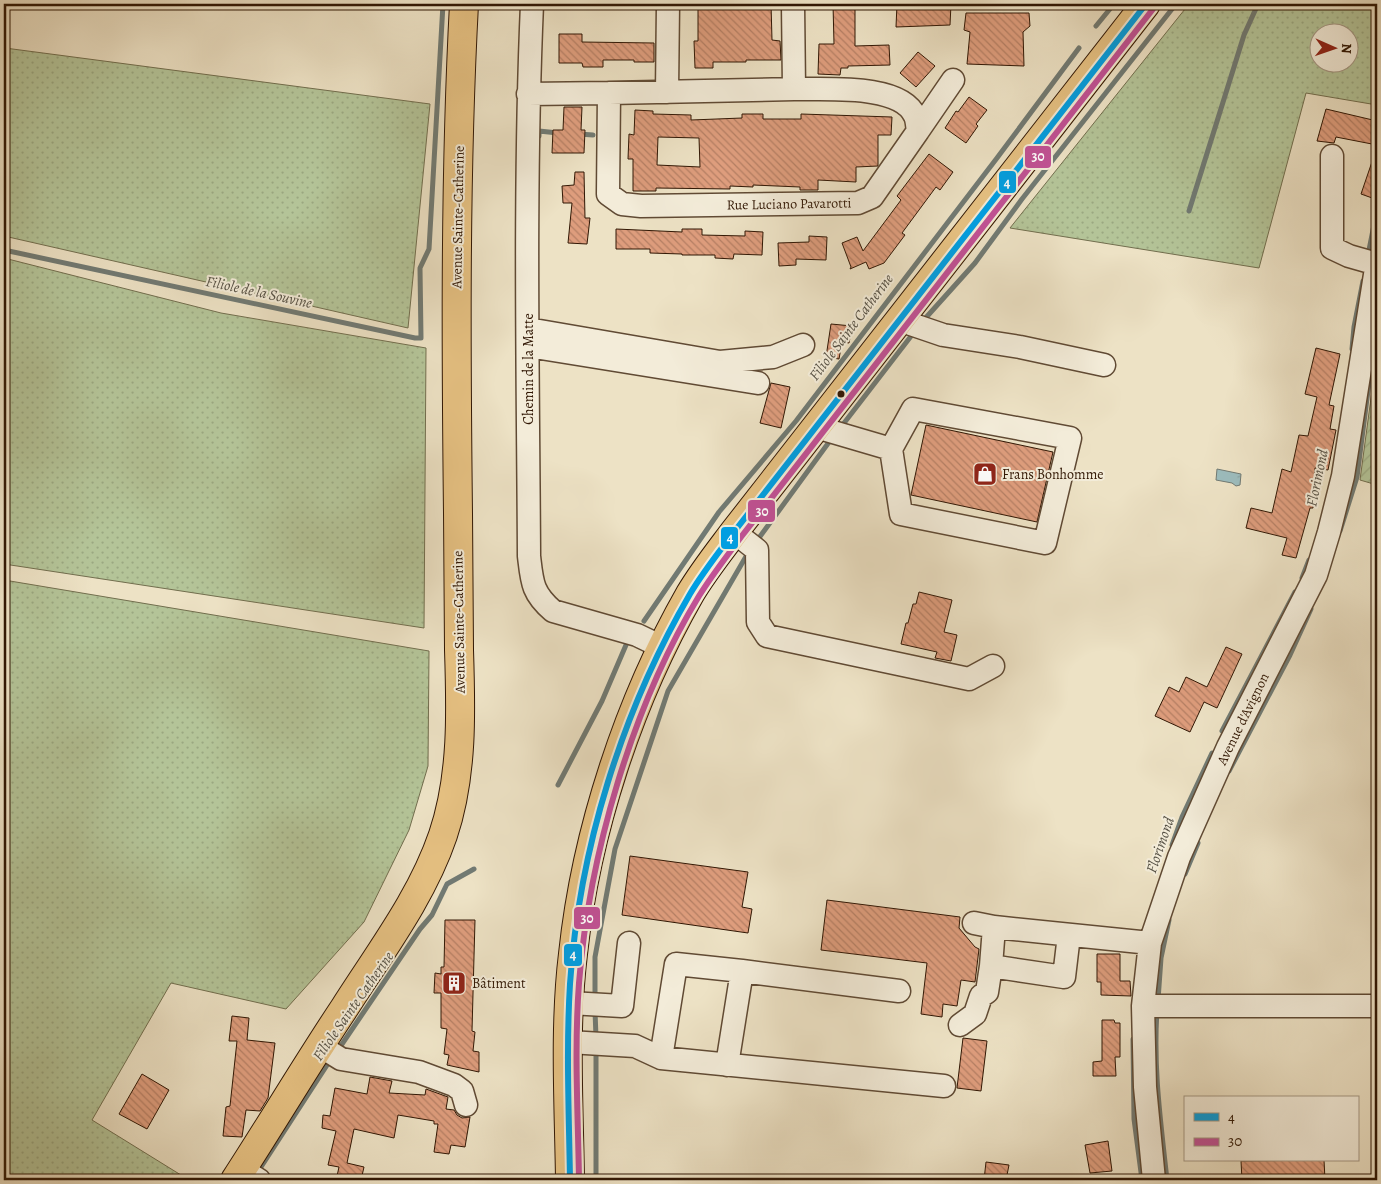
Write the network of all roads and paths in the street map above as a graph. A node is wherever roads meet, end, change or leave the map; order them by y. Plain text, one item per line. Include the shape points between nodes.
1 (464, 4) edge
2 (532, 4) edge
3 (668, 4) edge
4 (793, 4) edge
5 (1146, 4) edge
6 (953, 80) dead end
7 (794, 89) junction
8 (667, 92) junction
9 (609, 93) junction
10 (528, 94) junction
11 (918, 131) junction
12 (1332, 156) dead end
13 (1377, 263) edge
14 (899, 320) junction
15 (528, 338) junction
16 (803, 345) dead end
17 (1104, 365) dead end
18 (758, 383) dead end
19 (816, 427) junction
20 (890, 449) junction
21 (734, 532) junction
22 (662, 648) junction
23 (994, 666) dead end
24 (1069, 935) junction
25 (629, 943) dead end
26 (1150, 943) junction
27 (992, 966) junction
28 (742, 971) junction
29 (900, 991) dead end
30 (570, 1003) junction
31 (1143, 1006) junction
32 (1377, 1006) edge
33 (960, 1025) dead end
34 (569, 1042) junction
35 (330, 1052) junction
36 (661, 1058) junction
37 (728, 1065) junction
38 (944, 1086) dead end
39 (466, 1105) dead end
40 (246, 1177) edge
41 (570, 1180) edge
42 (1154, 1180) edge

1 - 35 main road, Avenue Sainte-Catherine via 456,211 460,694 454,789 444,834 427,872
2 - 10 street, Chemin de la Matte
3 - 8 street
4 - 7 street
5 - 14 main road
6 - 11 street, Rue Luciano Pavarotti
7 - 8 street
7 - 11 street via 874,91 900,100 914,114
8 - 9 street
9 - 10 street
9 - 11 street, Rue Luciano Pavarotti via 608,194 622,204 858,203 872,197
10 - 15 street, Chemin de la Matte
12 - 13 street via 1332,248
13 - 26 street, Avenue d'Avignon via 1343,476 1316,575 1228,747 1179,857
14 - 17 street via 943,334
14 - 19 main road
15 - 16 street via 720,362 773,357
15 - 18 street
15 - 22 street, Chemin de la Matte via 529,556 533,585 553,611 637,635
19 - 20 street
19 - 21 main road
20 - 20 street via 901,514 1045,543 1070,438 913,409
21 - 22 main road via 691,592
21 - 23 street via 757,550 758,622 767,636 969,679
22 - 30 main road via 626,730 600,816 578,917
24 - 26 street
24 - 27 street via 1064,977
24 - 27 street via 984,925
25 - 30 street via 622,1006
26 - 31 street, Avenue d'Avignon
27 - 33 street via 987,992 981,996 975,1014
28 - 29 street
28 - 36 street via 676,964
28 - 37 street
30 - 34 main road
31 - 32 street
31 - 42 street, Avenue d'Avignon via 1145,1087
34 - 36 street via 635,1046
34 - 41 main road
35 - 39 street via 419,1072 454,1085 462,1092
35 - 40 main road, Avenue Sainte-Catherine
36 - 37 street
37 - 38 street

